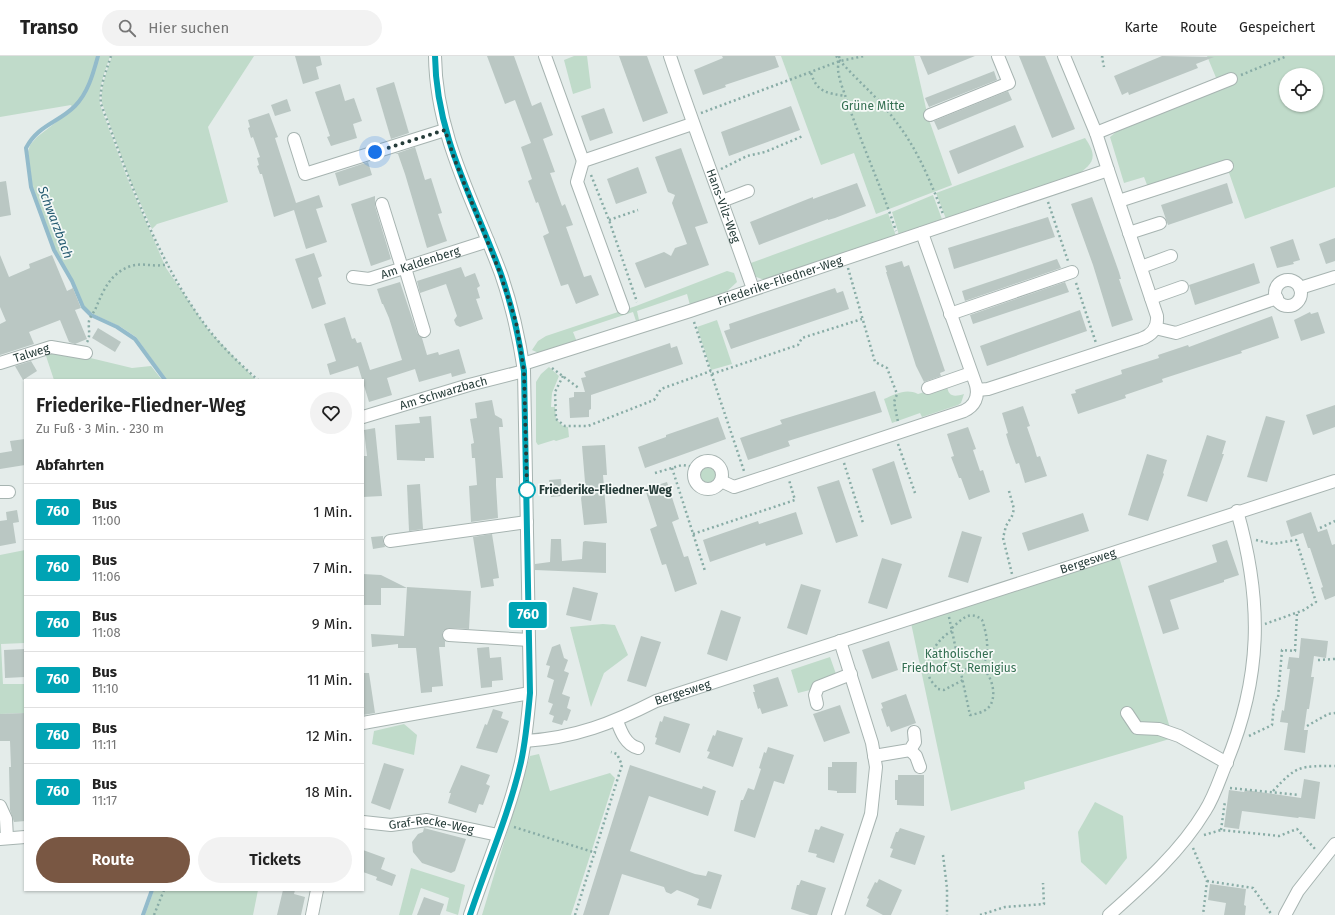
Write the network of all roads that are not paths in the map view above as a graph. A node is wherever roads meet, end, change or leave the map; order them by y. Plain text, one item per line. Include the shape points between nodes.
1 (435, 56) edge
2 (545, 56) edge
3 (998, 56) edge
4 (1064, 56) edge
5 (673, 57) edge
6 (1231, 79) road end
7 (930, 115) dead end
8 (691, 120) junction
9 (445, 130) junction
10 (1096, 132) junction
11 (294, 139) dead end
12 (582, 161) junction
13 (1226, 166) dead end
14 (1108, 170) junction
15 (748, 191) dead end
16 (722, 201) junction
17 (1119, 201) junction
18 (382, 204) dead end
19 (1160, 223) dead end
20 (922, 233) junction
21 (1129, 233) junction
22 (488, 242) junction
23 (1171, 256) dead end
24 (1140, 267) junction
25 (403, 268) junction
26 (1072, 272) dead end
27 (353, 277) dead end
28 (1335, 277) edge
29 (1182, 287) dead end
30 (1300, 288) junction
31 (753, 289) junction
32 (1151, 298) junction
33 (1277, 298) junction
34 (623, 308) dead end
35 (950, 314) junction
36 (1156, 328) junction
37 (424, 331) dead end
38 (86, 353) dead end
39 (0, 363) edge
40 (524, 368) junction
41 (971, 373) junction
42 (928, 388) dead end
43 (977, 390) junction
44 (364, 418) edge
45 (721, 481) junction
46 (1335, 481) edge
47 (1237, 511) junction
48 (527, 522) junction
49 (390, 541) dead end
50 (449, 635) dead end
51 (528, 640) junction
52 (840, 641) junction
53 (851, 674) junction
54 (530, 693) junction
55 (817, 704) dead end
56 (1127, 713) dead end
57 (617, 721) junction
58 (364, 722) edge
59 (914, 732) dead end
60 (525, 741) junction
61 (638, 748) dead end
62 (910, 750) junction
63 (874, 756) junction
64 (1227, 763) junction
65 (920, 767) dead end
66 (0, 806) edge
67 (364, 822) edge
68 (500, 829) junction
69 (24, 837) edge
70 (3, 839) edge
71 (1335, 844) edge
72 (317, 891) edge
73 (312, 915) edge
74 (470, 915) edge
75 (838, 915) edge
76 (1109, 915) edge
77 (1285, 915) edge

1 - 9 street
2 - 12 street
3 - 7 street via 1009,83
4 - 10 street
5 - 8 street, Hans-Vilz-Weg
6 - 10 street
8 - 12 street
8 - 16 street, Hans-Vilz-Weg
9 - 11 street via 305,174
9 - 22 street
10 - 14 street
12 - 34 street via 577,182
13 - 17 street
14 - 17 street
14 - 20 street, Friederike-Fliedner-Weg
15 - 16 street
16 - 31 street, Hans-Vilz-Weg
17 - 21 street
18 - 25 street
19 - 21 street
20 - 31 street, Friederike-Fliedner-Weg
20 - 35 street
21 - 24 street
22 - 25 street, Am Kaldenberg
22 - 40 street via 514,314
23 - 24 street
24 - 32 street
25 - 27 street, Am Kaldenberg via 368,279
25 - 37 street
26 - 35 street
28 - 30 street
29 - 32 street
30 - 33 street via 1300,298 1294,305 1284,305
30 - 33 street via 1293,281 1283,281 1276,288
31 - 40 street, Friederike-Fliedner-Weg via 544,358
32 - 36 street via 1157,316
33 - 36 street via 1176,333
35 - 41 street
36 - 43 street via 1150,335 1141,339 988,389
38 - 39 street, Talweg via 51,347
40 - 44 street, Am Schwarzbach
40 - 48 street
41 - 42 street
41 - 43 street
43 - 45 street via 976,400 968,409 748,483 734,487
45 - 45 street via 715,488 701,488 695,481 696,467 703,462 717,464 722,472
46 - 47 street, Bergesweg
47 - 52 street, Bergesweg
47 - 64 street via 1253,586 1256,645 1253,671 1237,739
48 - 49 street
48 - 51 street
50 - 51 street
51 - 54 street
52 - 53 street
52 - 57 street, Bergesweg via 656,701
53 - 55 street via 818,687 815,695
53 - 63 street
54 - 58 street
54 - 60 street
56 - 64 street via 1137,728 1159,729 1179,736
57 - 60 street, Bergesweg via 586,732
57 - 61 street via 622,734 629,743
59 - 62 street via 915,742
60 - 68 street
62 - 63 street
62 - 65 street via 916,756
63 - 75 street via 876,767 871,814
64 - 76 street via 1222,788 1185,839 1148,880
66 - 70 street via 6,819
67 - 68 street, Graf-Recke-Weg via 391,825 428,820
68 - 74 street
69 - 70 street
71 - 77 street via 1293,898
72 - 73 street

